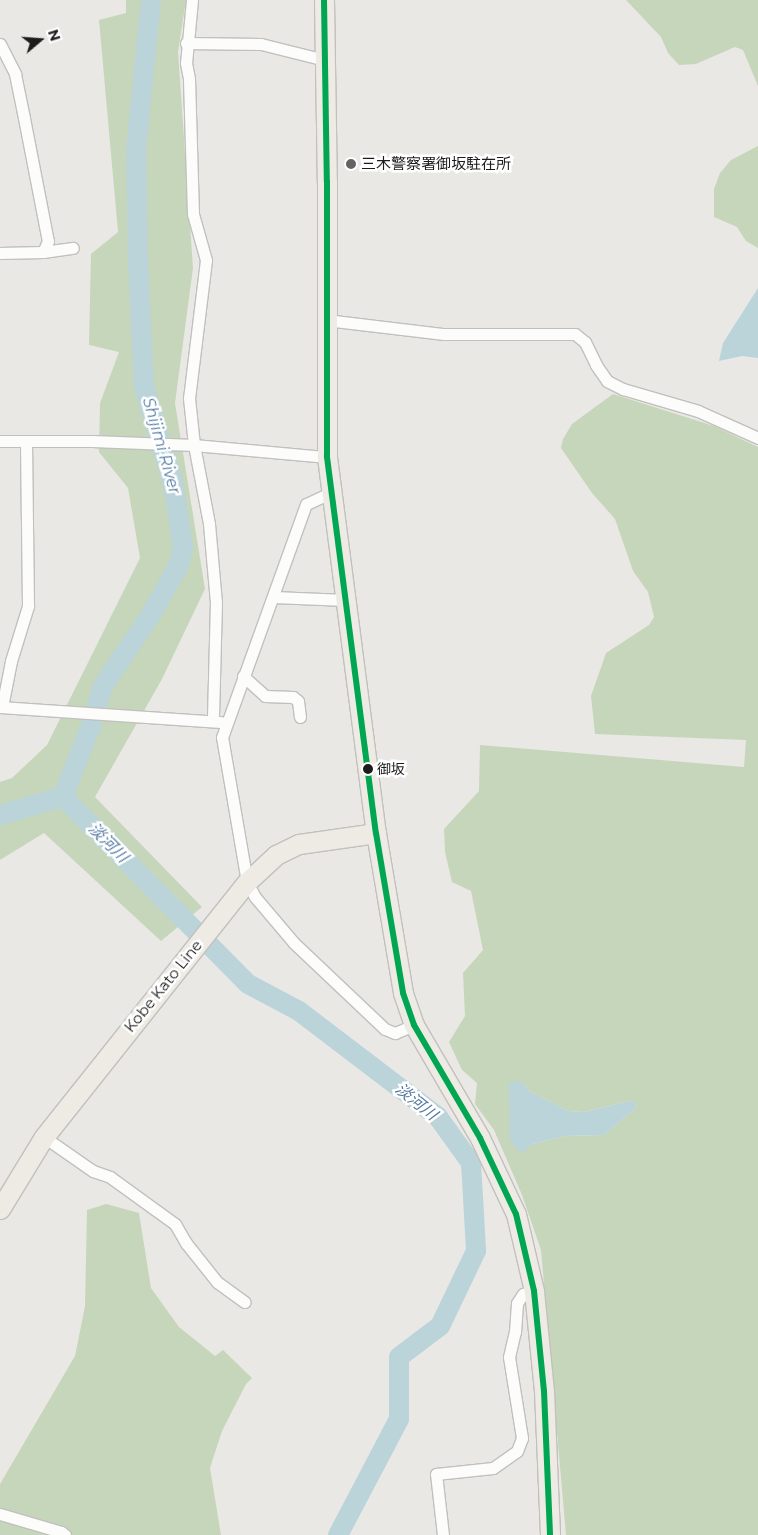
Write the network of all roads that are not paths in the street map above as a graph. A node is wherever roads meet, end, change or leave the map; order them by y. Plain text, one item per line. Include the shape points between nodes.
1 (192, 0) edge
2 (324, 0) edge
3 (186, 43) junction
4 (0, 44) edge
5 (325, 60) junction
6 (73, 248) dead end
7 (0, 252) edge
8 (43, 252) junction
9 (326, 320) junction
10 (758, 438) edge
11 (0, 440) edge
12 (26, 441) junction
13 (194, 445) junction
14 (327, 457) junction
15 (330, 493) junction
16 (272, 598) junction
17 (346, 600) junction
18 (243, 676) junction
19 (1, 707) edge
20 (300, 717) dead end
21 (213, 720) junction
22 (226, 722) junction
23 (376, 833) junction
24 (247, 882) junction
25 (414, 1025) junction
26 (44, 1137) junction
27 (0, 1209) edge
28 (534, 1291) junction
29 (245, 1302) dead end
30 (0, 1514) edge
31 (65, 1535) edge
32 (443, 1535) edge
33 (550, 1535) edge

1 - 3 street
2 - 5 main road
3 - 5 street via 261,44
3 - 13 street via 193,214 206,260 189,398
4 - 8 street via 15,74 48,241
5 - 9 main road
6 - 8 street
7 - 8 street
9 - 10 street via 444,334 575,334 586,342 607,381 623,389 698,411
9 - 14 main road
11 - 12 street
12 - 13 street
12 - 19 street via 28,606
13 - 14 street
13 - 21 street via 209,524 216,602
14 - 15 main road
15 - 16 street via 306,504
15 - 17 main road
16 - 17 street
16 - 18 street
17 - 23 main road
18 - 20 street via 266,696 293,697 298,701
18 - 22 street
19 - 21 street
21 - 22 street
22 - 24 street via 222,737
23 - 24 main road, Kobe Kato Line via 299,844 276,855
23 - 25 main road via 403,993
24 - 25 street via 255,897 294,944 385,1030 395,1033
24 - 26 main road, Kobe Kato Line
25 - 28 main road via 480,1138 516,1214
26 - 27 main road, Kobe Kato Line
26 - 29 street via 93,1171 110,1177 175,1224 217,1282
28 - 32 street via 523,1294 516,1303 515,1332 509,1357 522,1438 517,1451 494,1468 436,1474
28 - 33 main road via 544,1391
30 - 31 street

